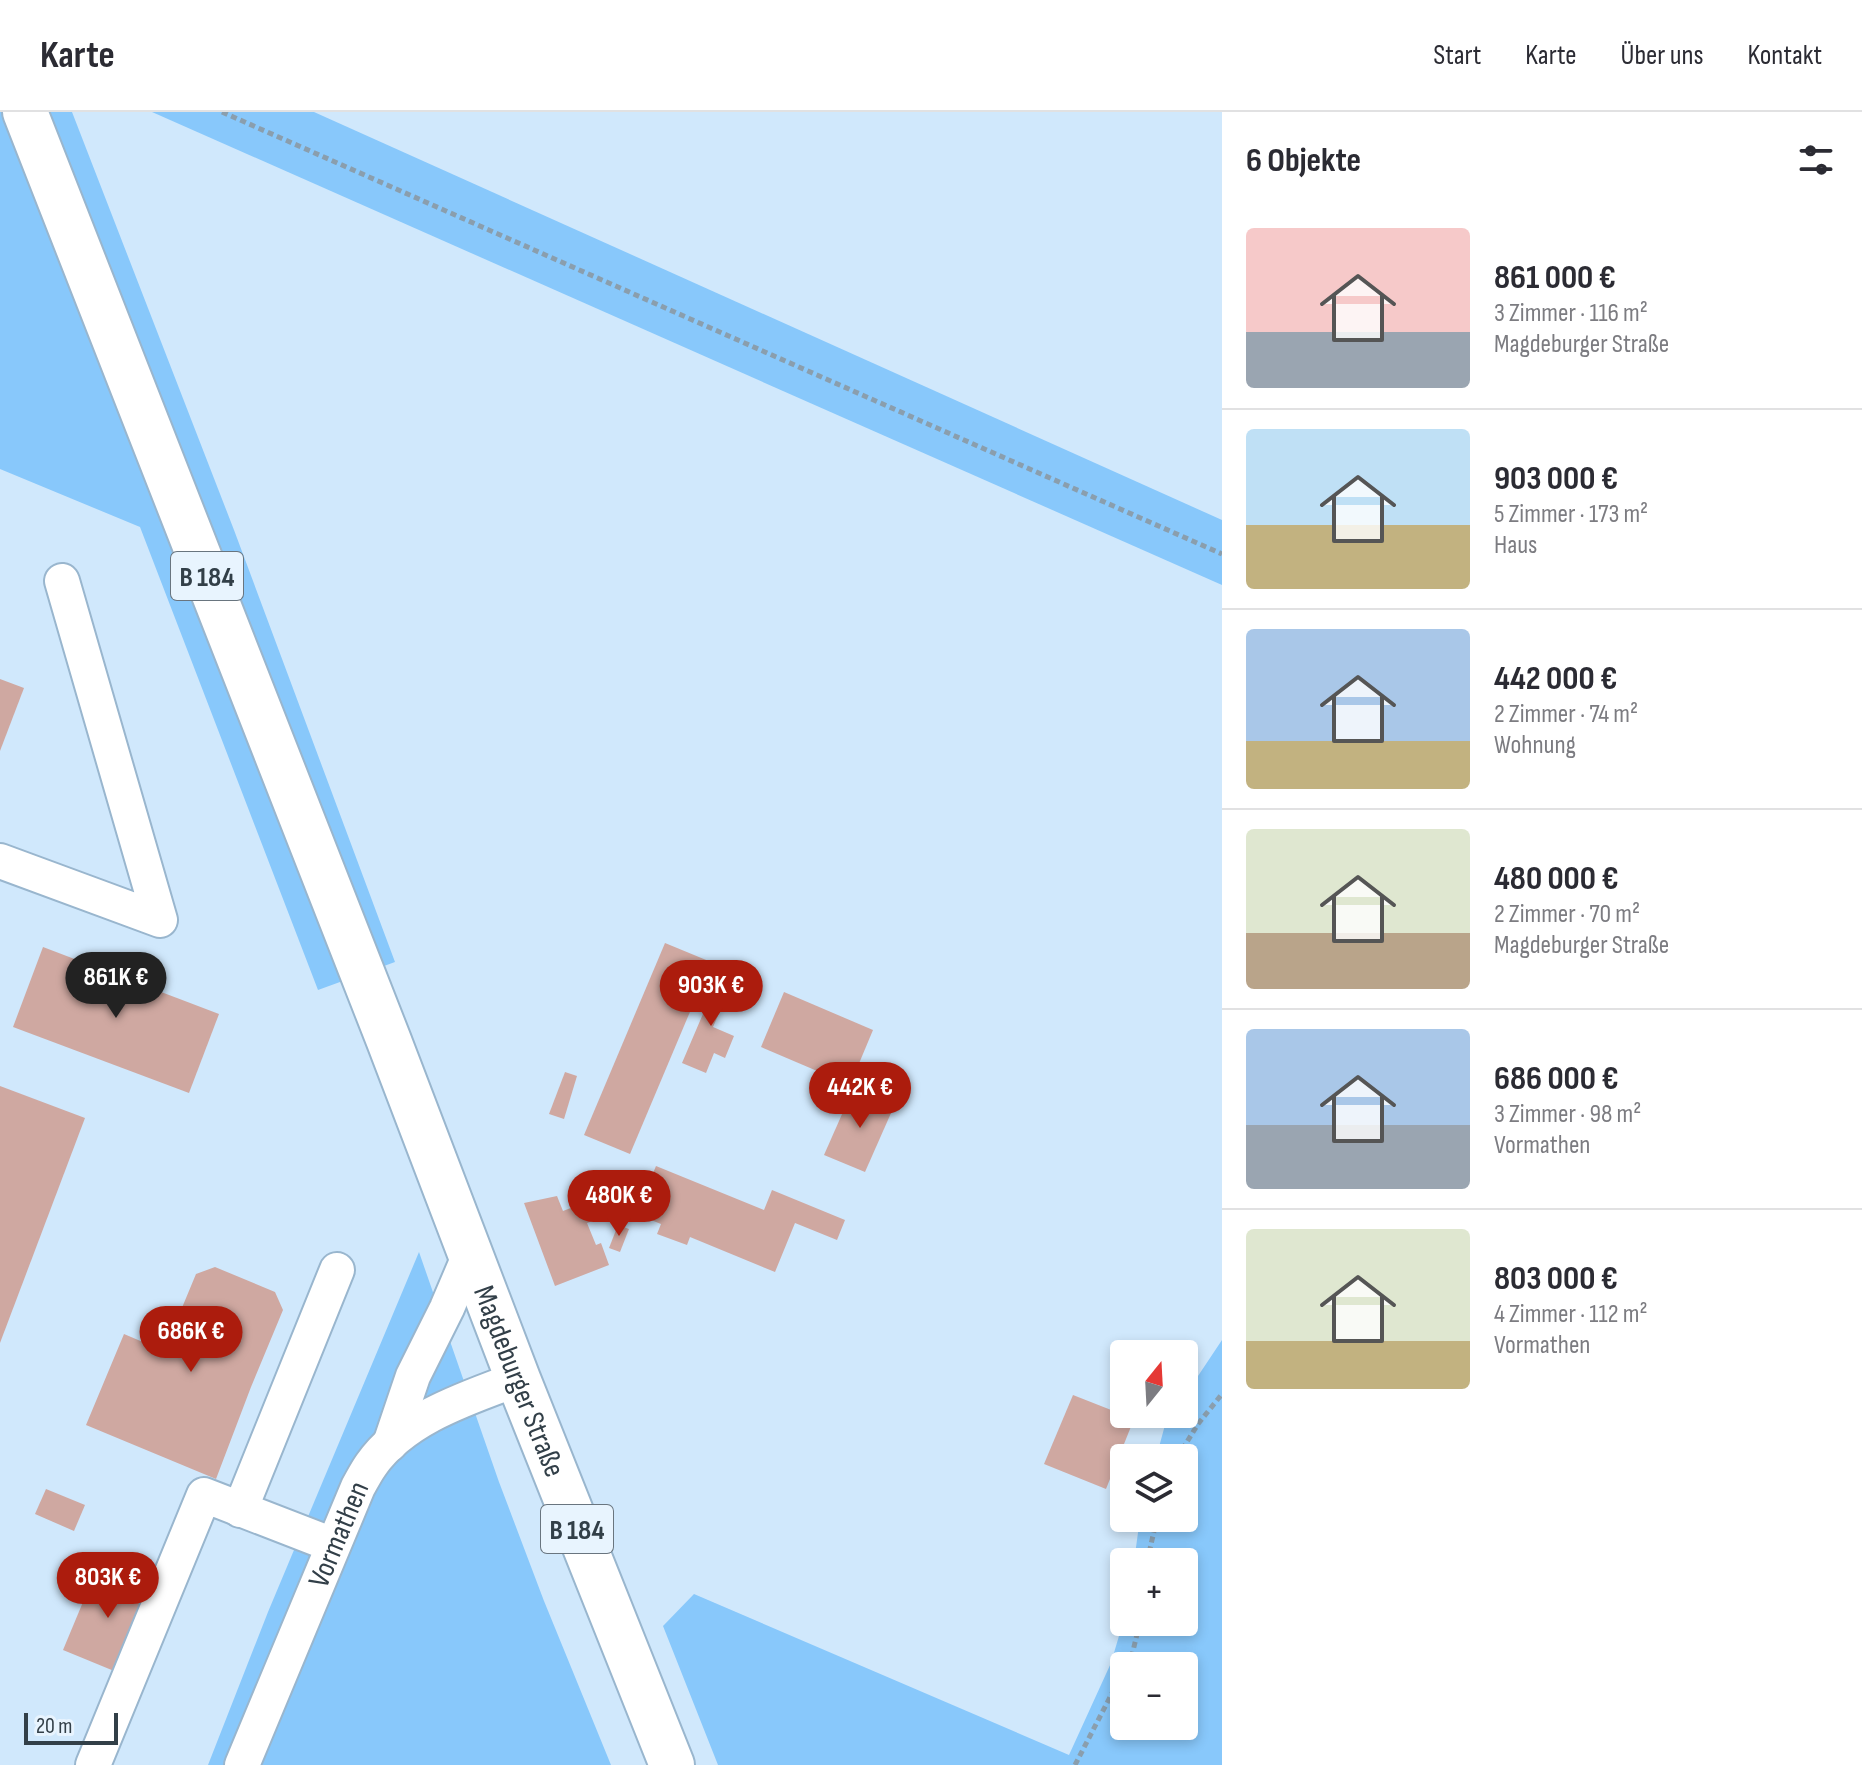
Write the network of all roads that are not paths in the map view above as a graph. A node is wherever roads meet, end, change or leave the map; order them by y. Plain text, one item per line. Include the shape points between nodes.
1 (25, 112) edge
2 (62, 581) dead end
3 (0, 861) edge
4 (470, 1254) junction
5 (337, 1270) dead end
6 (518, 1379) junction
7 (390, 1444) junction
8 (240, 1510) junction
9 (333, 1545) junction
10 (93, 1765) edge
11 (242, 1765) edge
12 (672, 1765) edge

1 - 4 main road, Magdeburger Straße / B 184
2 - 3 street via 160,920
4 - 6 main road, Magdeburger Straße / B 184
4 - 7 street via 413,1376
5 - 8 street
6 - 7 street, Vormathen via 426,1418
6 - 12 main road, Magdeburger Straße / B 184
7 - 9 street, Vormathen via 358,1487
8 - 9 street
8 - 10 street via 204,1495
9 - 11 street, Vormathen

